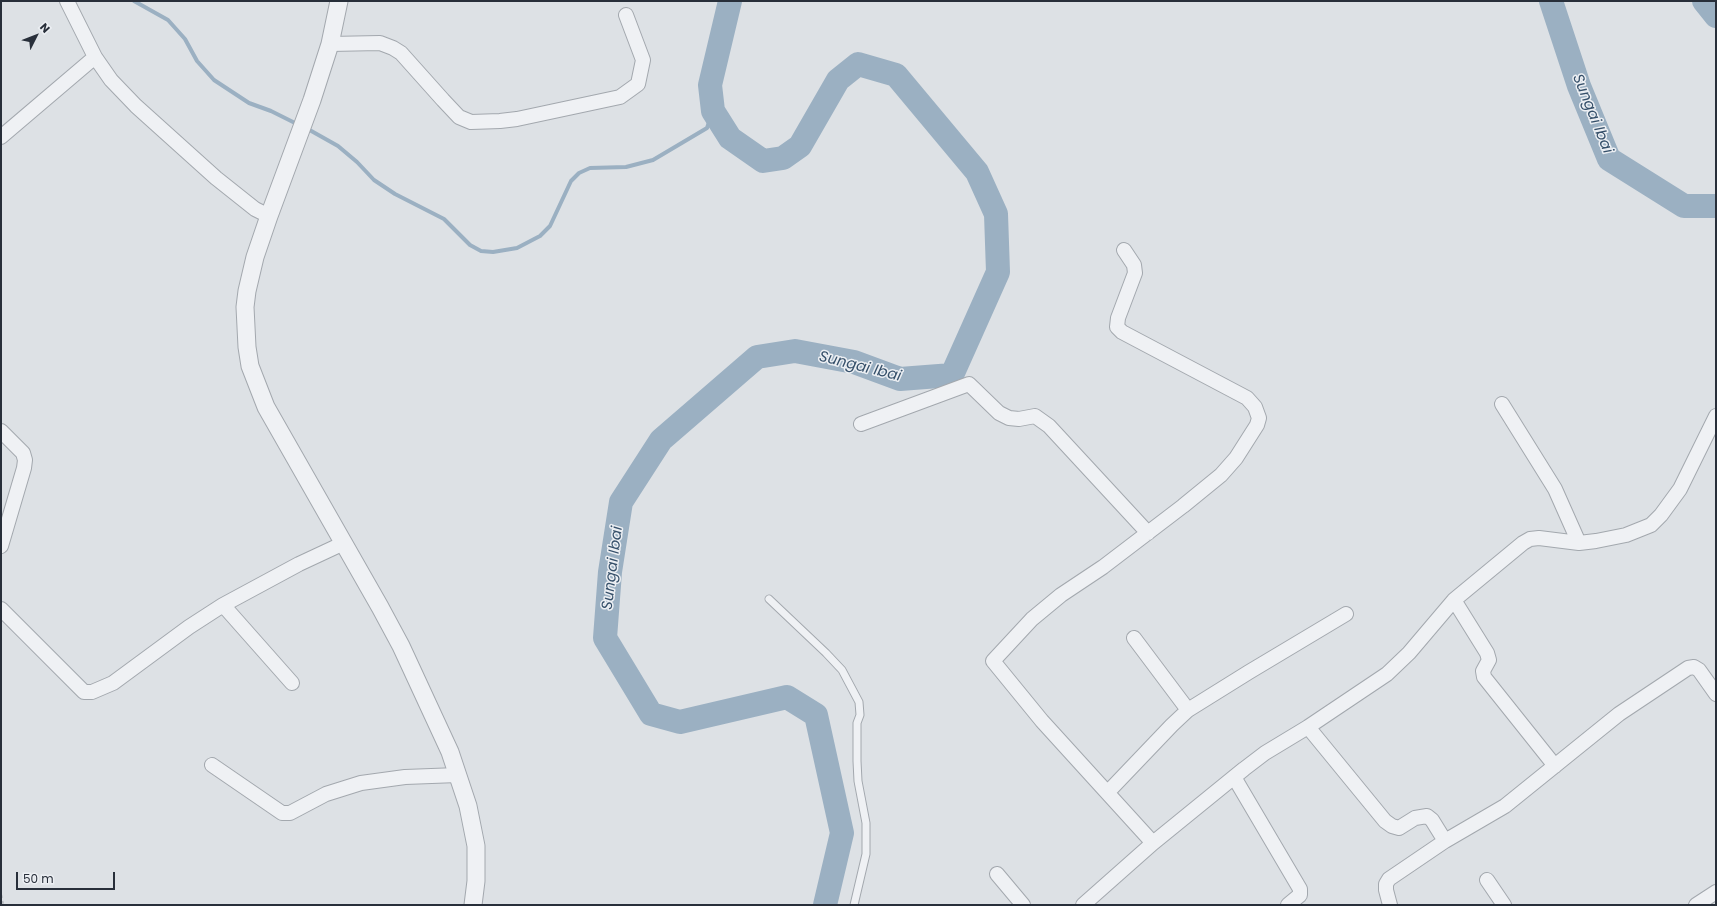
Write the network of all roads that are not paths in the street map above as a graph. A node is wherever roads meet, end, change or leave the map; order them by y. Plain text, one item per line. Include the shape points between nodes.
1 (67, 1) edge
2 (339, 1) edge
3 (626, 15) dead end
4 (330, 44) junction
5 (95, 57) junction
6 (1, 137) edge
7 (268, 216) junction
8 (1124, 250) dead end
9 (1502, 404) dead end
10 (1716, 416) edge
11 (861, 424) dead end
12 (1, 430) edge
13 (1148, 533) junction
14 (344, 543) junction
15 (1579, 543) junction
16 (1, 546) edge
17 (769, 599) dead end
18 (1454, 600) junction
19 (223, 605) junction
20 (1, 609) edge
21 (1346, 614) dead end
22 (1134, 638) dead end
23 (292, 683) dead end
24 (1716, 694) edge
25 (1188, 710) junction
26 (1308, 727) junction
27 (212, 765) dead end
28 (1555, 766) junction
29 (458, 775) junction
30 (1234, 777) junction
31 (1108, 792) junction
32 (1445, 841) junction
33 (1153, 843) junction
34 (997, 874) dead end
35 (1487, 880) dead end
36 (1716, 892) edge
37 (473, 905) edge
38 (854, 905) edge
39 (1023, 905) edge
40 (1083, 905) edge
41 (1288, 905) edge
42 (1390, 905) edge
43 (1504, 905) edge
44 (1696, 905) edge

1 - 5 street
2 - 4 street
3 - 4 street via 643,60 638,84 620,97 511,120 466,120 393,48 380,44
4 - 7 street via 299,137
5 - 6 street
5 - 7 street via 111,80 147,116 237,195
7 - 14 street via 247,291 245,324 250,366 276,426
8 - 13 street via 1134,265 1135,273 1117,327 1122,332 1248,398 1259,418 1245,446 1221,475
9 - 15 street via 1555,489
10 - 15 street via 1676,494 1651,525 1613,539
11 - 13 street via 969,384 1004,416 1035,416 1049,426
12 - 16 street via 23,452 25,460
13 - 31 street via 1061,595 1032,619 993,661 1042,721
14 - 19 street
14 - 29 street via 401,646
15 - 18 street via 1530,539
17 - 38 lane via 842,670 859,702 856,761 866,823 866,854
18 - 26 street via 1409,653 1387,674
18 - 28 street via 1487,653 1489,660 1483,671 1484,677
19 - 20 street via 113,683 92,692 84,692
19 - 23 street
21 - 25 street
22 - 25 street
24 - 28 street via 1700,670 1688,668 1619,714
25 - 31 street
26 - 30 street via 1265,753
26 - 32 street via 1385,821 1399,828 1415,818 1427,816
27 - 29 street via 282,813 290,813 326,794 361,783 405,777
28 - 32 street via 1505,806
29 - 37 street via 468,806 476,846
30 - 33 street
30 - 41 street via 1300,889 1300,895
31 - 33 street
32 - 42 street via 1389,879 1386,890
33 - 40 street
34 - 39 street
35 - 43 street
36 - 44 street

